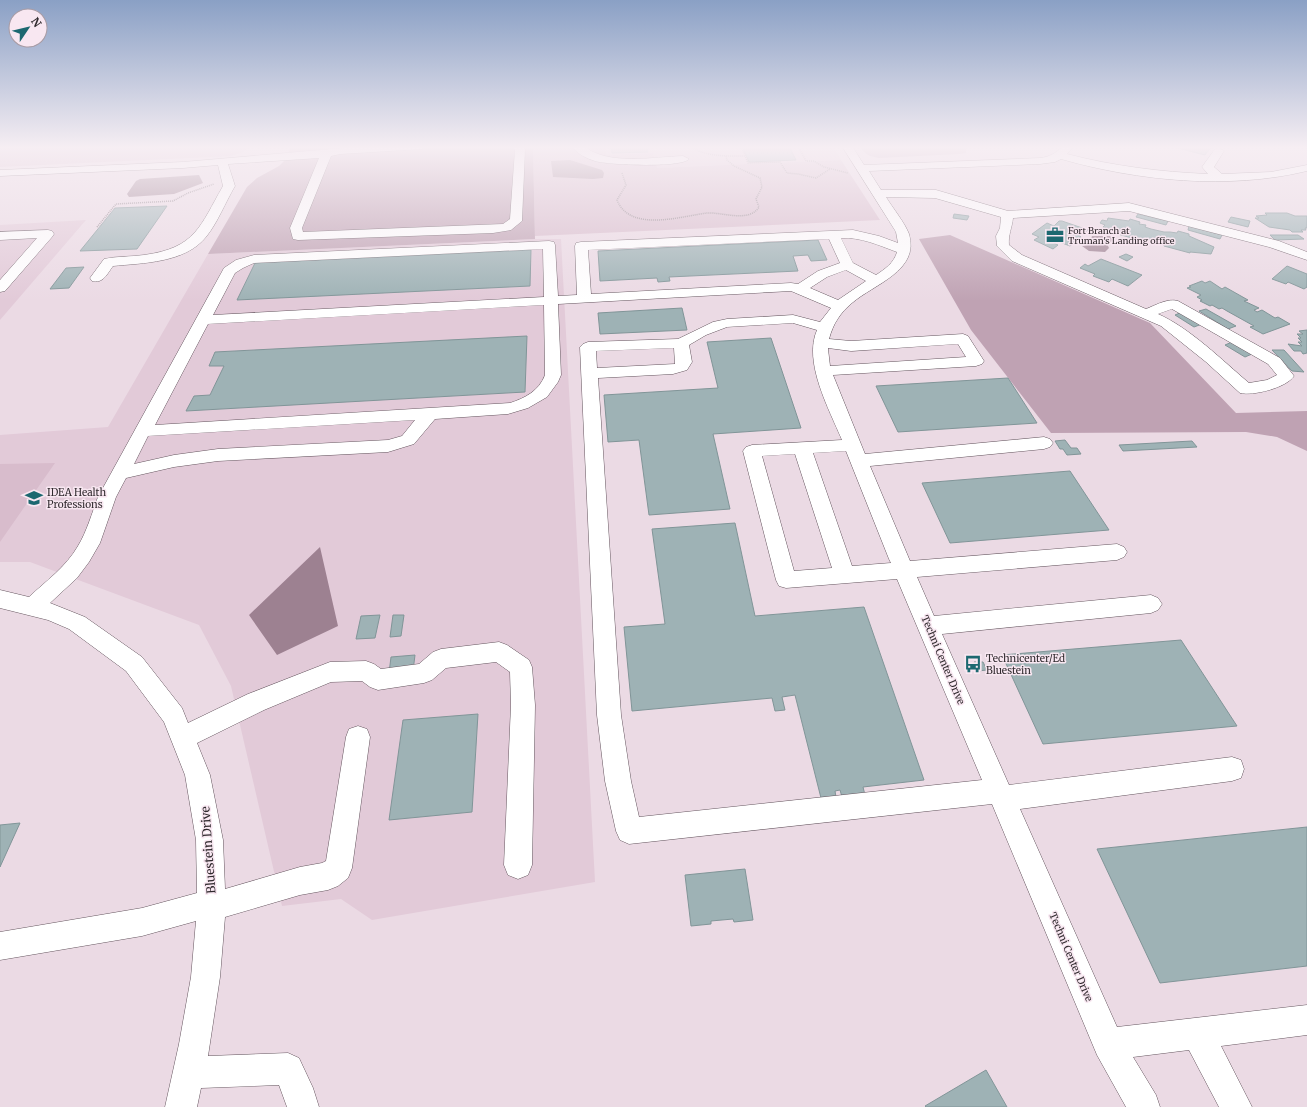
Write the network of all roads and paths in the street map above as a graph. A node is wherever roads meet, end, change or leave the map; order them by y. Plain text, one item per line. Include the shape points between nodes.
1 (179, 198) edge
2 (222, 198) edge
3 (308, 198) edge
4 (517, 198) edge
5 (619, 198) edge
6 (755, 198) edge
7 (880, 198) joint
8 (1008, 215) junction
9 (98, 226) dead end
10 (13, 235) junction
11 (833, 235) junction
12 (0, 236) edge
13 (1274, 244) junction
14 (1307, 244) edge
15 (0, 250) edge
16 (904, 250) junction
17 (1307, 256) edge
18 (848, 265) junction
19 (98, 278) dead end
20 (876, 281) junction
21 (0, 288) edge
22 (801, 289) junction
23 (584, 299) junction
24 (551, 301) junction
25 (840, 306) junction
26 (1146, 314) junction
27 (202, 320) junction
28 (822, 334) junction
29 (824, 371) junction
30 (430, 414) junction
31 (143, 430) junction
32 (1044, 443) dead end
33 (802, 448) junction
34 (856, 453) junction
35 (120, 473) junction
36 (1117, 552) dead end
37 (904, 569) junction
38 (844, 574) junction
39 (0, 599) edge
40 (1151, 604) dead end
41 (32, 607) junction
42 (929, 626) junction
43 (185, 737) junction
44 (358, 738) dead end
45 (1232, 769) dead end
46 (1001, 795) junction
47 (518, 865) dead end
48 (212, 905) junction
49 (0, 946) edge
50 (1307, 1020) edge
51 (1198, 1033) junction
52 (1108, 1044) junction
53 (189, 1072) junction
54 (181, 1107) edge
55 (303, 1107) edge
56 (1144, 1107) edge
57 (1236, 1107) edge

1 - 9 path via 173,201 116,204
2 - 19 street via 198,239 164,256 109,262
3 - 4 street via 296,228 298,236 507,227 516,221
5 - 6 path via 618,205 622,210 635,217 664,220 701,213 750,215 759,207
7 - 8 street via 980,207
7 - 16 street via 902,232
8 - 13 street via 1129,207
8 - 26 street via 1002,236 1003,246 1017,258
10 - 12 street
10 - 15 street
10 - 21 street via 48,234
11 - 16 street via 860,235
11 - 18 street
11 - 23 street via 580,246
13 - 14 street
13 - 17 street
16 - 20 street via 897,265
18 - 20 street
18 - 22 street via 815,278
20 - 25 street
22 - 23 street via 791,287
22 - 25 street
23 - 24 street
24 - 27 street
24 - 27 street via 549,245 254,259 244,261 229,271
24 - 30 street via 554,375 545,392 521,406 508,409
25 - 28 street via 828,320
26 - 26 street via 1166,323 1246,389 1272,384 1286,376 1274,361 1173,304
27 - 31 street
28 - 29 street, Techni Center Drive via 820,358
28 - 29 street via 851,346 963,339 976,361
28 - 46 street via 793,319 727,323 701,332 681,343 588,347 610,715 618,781 629,831
29 - 34 street, Techni Center Drive
30 - 31 street
30 - 35 street via 408,440 388,446 218,455
31 - 35 street
32 - 34 street
33 - 34 street
33 - 38 street
33 - 38 street via 752,451 786,580
34 - 37 street, Techni Center Drive
35 - 41 street via 107,496 87,550 68,573
36 - 37 street
37 - 38 street
37 - 42 street, Techni Center Drive
39 - 41 street, Bluestein Drive
40 - 42 street
41 - 43 street, Bluestein Drive via 76,622 107,641 128,658 151,683
42 - 46 street, Techni Center Drive
43 - 47 street via 256,702 330,672 366,671 378,680 424,673 441,658 499,652 521,667 523,705
43 - 48 street, Bluestein Drive via 201,784 208,825
44 - 48 street via 338,868 328,876
45 - 46 street
46 - 52 street, Techni Center Drive
48 - 49 street via 142,922
48 - 53 street, Bluestein Drive via 206,982
50 - 51 street
51 - 52 street
51 - 57 street
52 - 56 street, Techni Center Drive
53 - 54 street, Bluestein Drive
53 - 55 street via 288,1069

